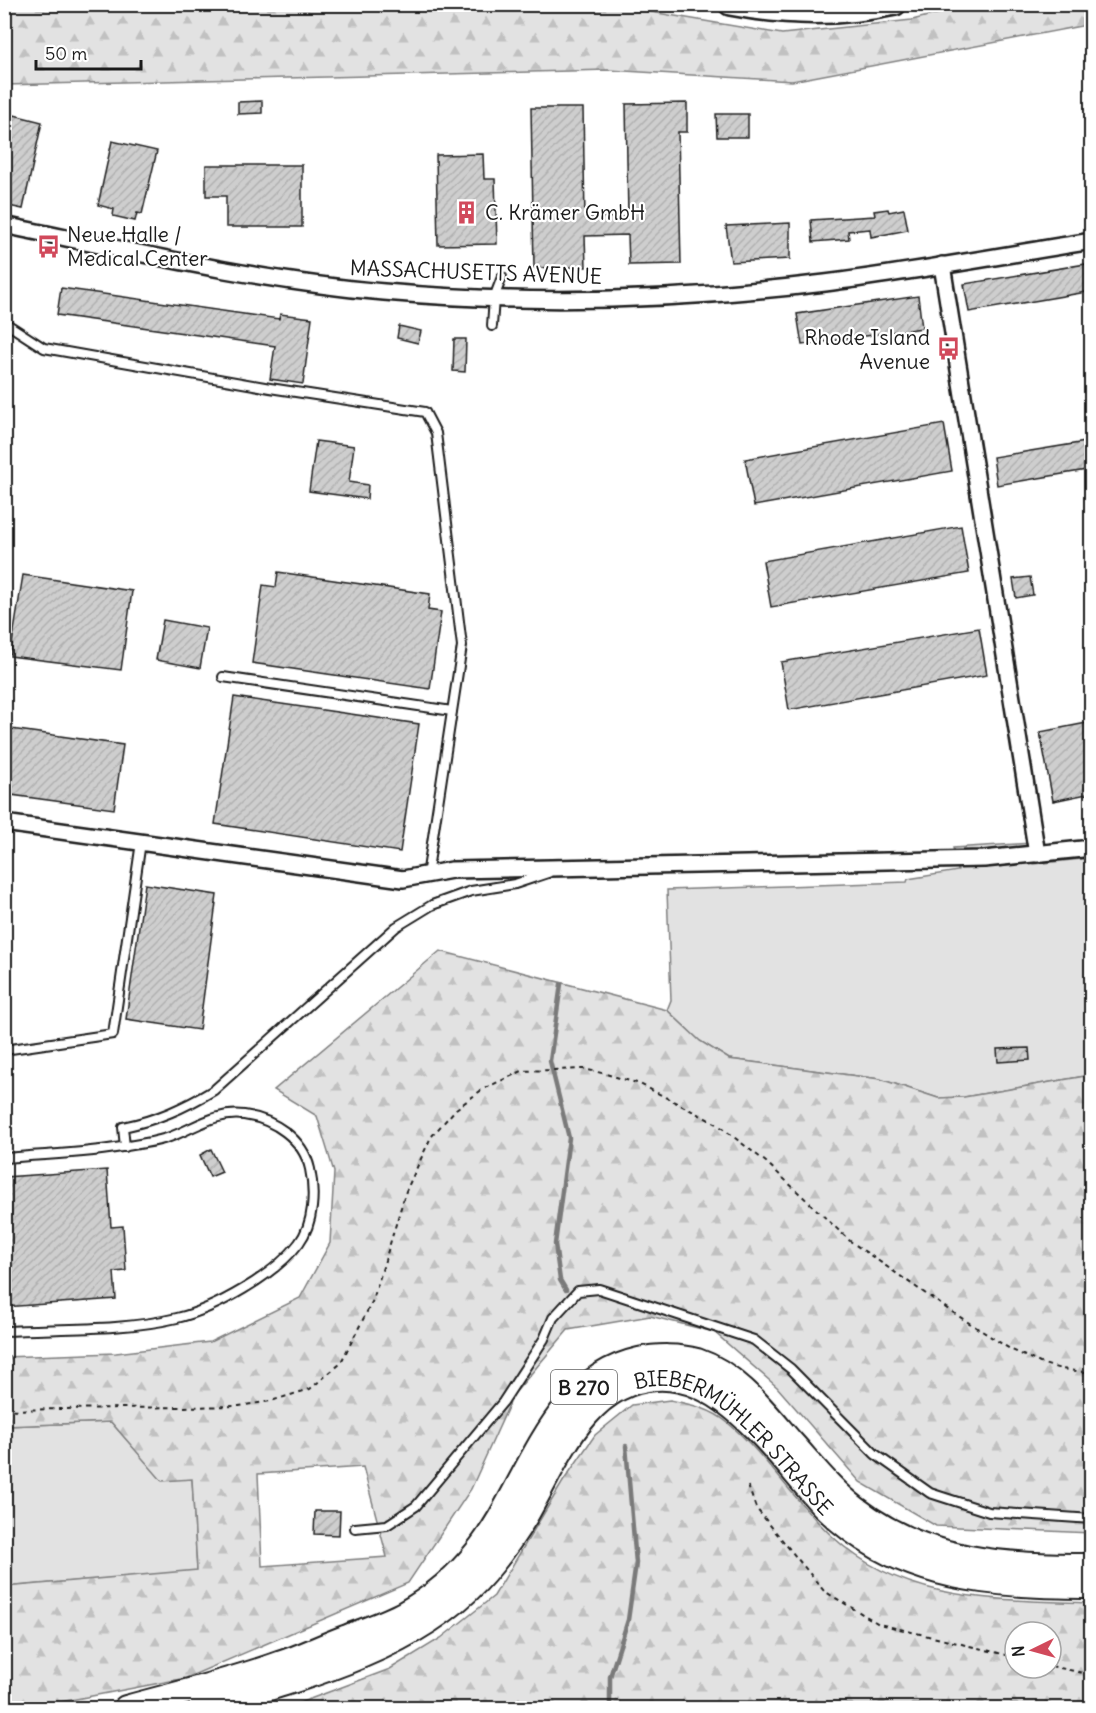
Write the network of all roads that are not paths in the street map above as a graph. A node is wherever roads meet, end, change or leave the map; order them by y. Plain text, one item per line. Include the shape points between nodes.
1 (730, 4) edge
2 (895, 4) edge
3 (4, 225) edge
4 (1092, 241) edge
5 (942, 266) junction
6 (502, 277) dead end
7 (494, 298) junction
8 (4, 322) edge
9 (492, 326) dead end
10 (223, 677) dead end
11 (452, 711) junction
12 (4, 823) edge
13 (141, 842) junction
14 (1092, 848) edge
15 (1037, 854) junction
16 (563, 868) junction
17 (427, 876) junction
18 (4, 1050) edge
19 (125, 1147) junction
20 (4, 1158) edge
21 (4, 1331) edge
22 (1092, 1519) edge
23 (355, 1528) dead end
24 (1092, 1566) edge
25 (1092, 1586) edge
26 (126, 1708) edge
27 (201, 1708) edge

1 - 2 main road via 821,14
3 - 7 street, MASSACHUSETTS AVENUE via 332,287
4 - 5 street, MASSACHUSETTS AVENUE
5 - 7 street, MASSACHUSETTS AVENUE via 730,293 580,300
5 - 15 street
6 - 7 lane
7 - 9 lane
8 - 11 lane via 44,348 425,412 436,434 462,646
10 - 11 lane
11 - 17 lane
12 - 13 street
13 - 17 street via 403,879
13 - 18 lane via 113,1034
14 - 15 street
15 - 16 street via 984,859
16 - 17 street via 452,870
16 - 19 lane via 515,884 471,891 432,905 396,927 214,1090 181,1110 123,1127
19 - 20 lane
19 - 21 lane via 167,1137 210,1119 241,1114 265,1119 284,1129 310,1167 310,1219 299,1243 275,1266 219,1302 177,1318
22 - 23 lane via 989,1512 930,1493 875,1454 791,1369 754,1340 599,1289 578,1291 553,1318 544,1339 502,1402 416,1506 387,1525
24 - 26 main road, B 270 via 1040,1566 962,1558 911,1542 854,1508 753,1399 727,1377 697,1361 656,1356 618,1365 578,1392 552,1426 510,1505 477,1552 448,1583 404,1613 279,1664
25 - 27 main road, BIEBERMÜHLER STRASSE / B 270 via 981,1582 923,1568 877,1546 827,1509 754,1428 721,1398 691,1382 657,1377 625,1385 592,1408 564,1444 502,1551 477,1582 435,1618 348,1659

